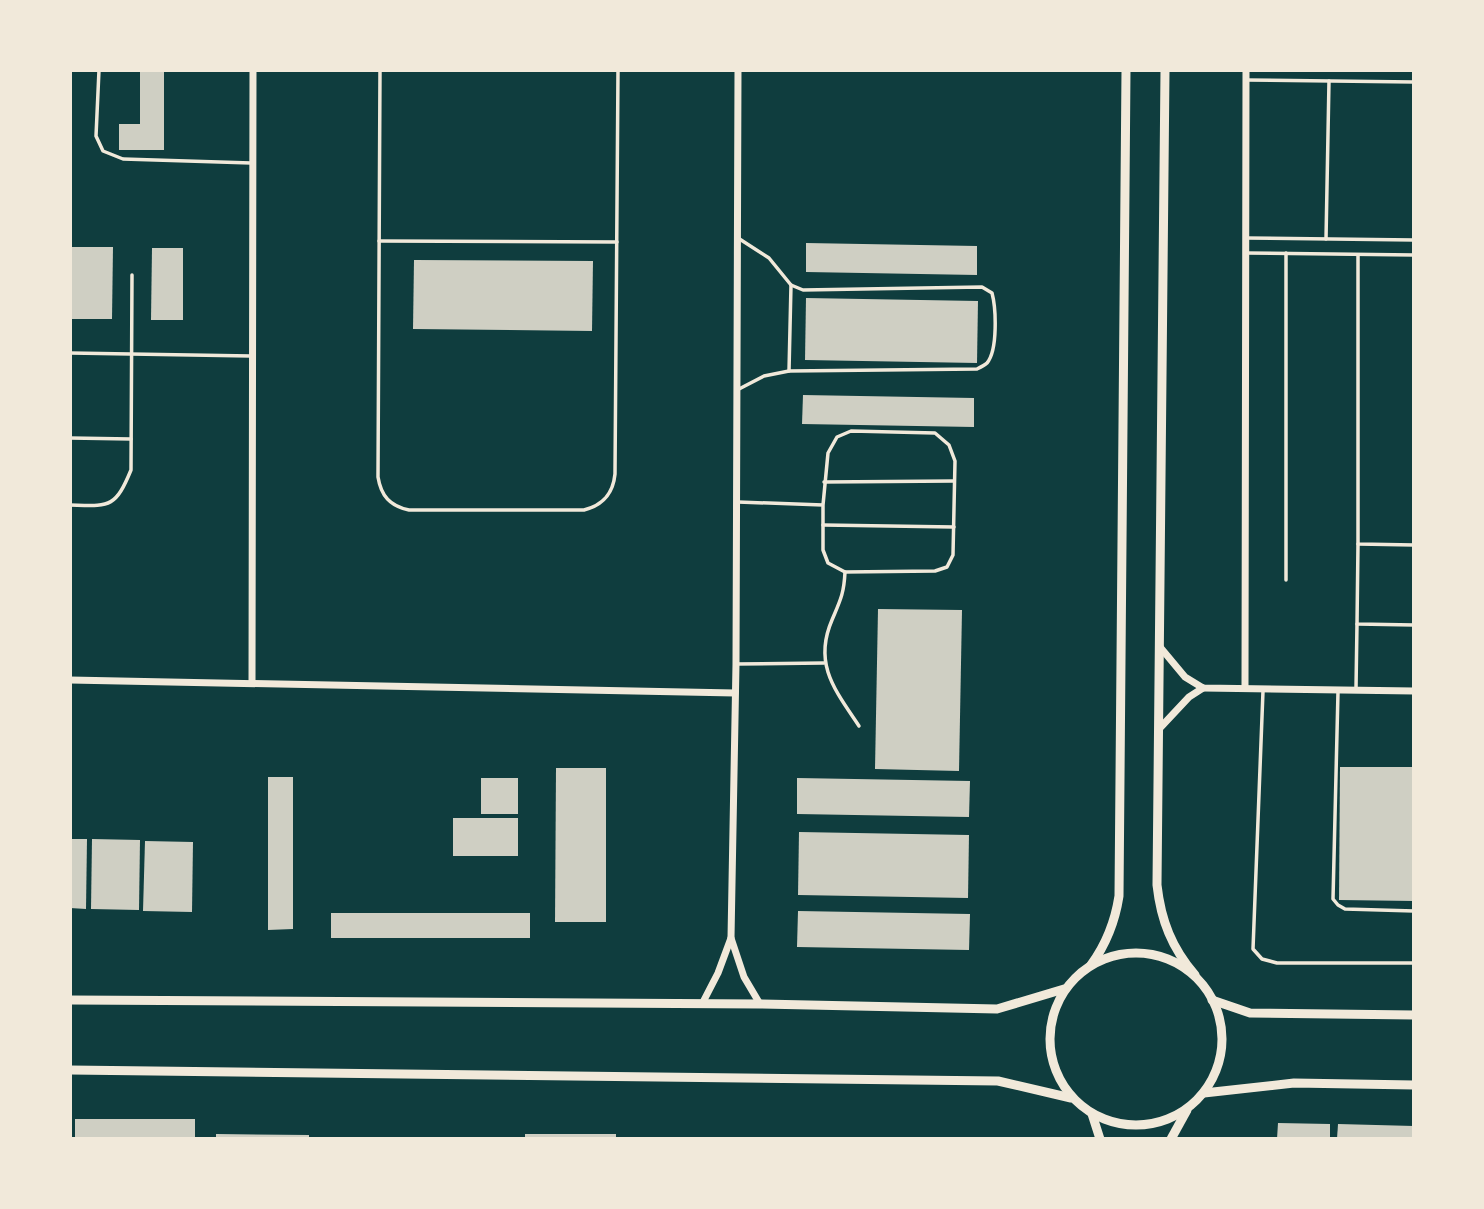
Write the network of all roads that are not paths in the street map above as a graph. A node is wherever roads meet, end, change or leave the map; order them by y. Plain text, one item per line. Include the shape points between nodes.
1 (99, 70) edge
2 (253, 70) edge
3 (380, 70) edge
4 (618, 70) edge
5 (738, 70) edge
6 (1126, 70) edge
7 (1165, 70) edge
8 (1246, 70) edge
9 (1246, 80) junction
10 (1329, 80) junction
11 (1414, 82) edge
12 (253, 163) junction
13 (1246, 237) junction
14 (737, 238) junction
15 (1326, 239) junction
16 (1414, 240) edge
17 (379, 241) junction
18 (617, 242) junction
19 (1246, 253) junction
20 (1286, 253) junction
21 (1358, 255) junction
22 (1414, 255) edge
23 (132, 275) dead end
24 (791, 285) junction
25 (70, 354) edge
26 (132, 354) junction
27 (253, 356) junction
28 (789, 371) junction
29 (737, 389) junction
30 (70, 438) edge
31 (131, 439) junction
32 (954, 481) junction
33 (824, 482) junction
34 (737, 502) junction
35 (70, 505) edge
36 (823, 505) junction
37 (823, 525) junction
38 (954, 527) junction
39 (1358, 544) junction
40 (1414, 545) edge
41 (845, 572) junction
42 (1286, 580) dead end
43 (1357, 624) junction
44 (1414, 625) edge
45 (1160, 648) junction
46 (824, 663) junction
47 (736, 664) junction
48 (70, 680) edge
49 (252, 682) junction
50 (1203, 688) junction
51 (1245, 688) junction
52 (1263, 689) junction
53 (1338, 690) junction
54 (1356, 690) junction
55 (1414, 691) edge
56 (735, 693) junction
57 (859, 726) dead end
58 (1159, 729) junction
59 (1414, 911) edge
60 (731, 938) junction
61 (1414, 963) edge
62 (1091, 965) junction
63 (1195, 975) junction
64 (1065, 989) junction
65 (70, 1000) edge
66 (1212, 1000) junction
67 (702, 1004) junction
68 (760, 1004) junction
69 (1414, 1015) edge
70 (70, 1070) edge
71 (1414, 1085) edge
72 (1204, 1093) junction
73 (1071, 1098) junction
74 (1187, 1110) junction
75 (1092, 1114) junction
76 (1100, 1139) edge
77 (1171, 1139) edge

1 - 12 lane via 96,136 103,151 123,159
2 - 12 street
3 - 17 lane
4 - 18 lane
5 - 14 street
6 - 62 street via 1119,896 1113,925
7 - 45 street
8 - 9 street
9 - 10 lane
9 - 13 street
10 - 11 lane
10 - 15 lane
12 - 27 street
13 - 15 lane
13 - 19 street
14 - 24 lane via 769,258
14 - 29 street
15 - 16 lane
17 - 18 lane
17 - 18 lane via 378,477 387,500 409,510 584,510 607,498 615,474
19 - 20 lane
19 - 51 street
20 - 21 lane
20 - 42 lane
21 - 22 lane
21 - 39 lane
23 - 26 lane
24 - 28 lane
24 - 28 lane via 811,292 982,287 992,293 995,305 993,351 977,369
25 - 26 lane
26 - 27 lane
26 - 31 lane
27 - 49 street
28 - 29 lane
29 - 34 street
30 - 31 lane
31 - 35 lane via 131,470 117,498 104,506
32 - 33 lane
32 - 33 lane via 955,461 949,445 935,433 851,431 837,438 828,453
32 - 38 lane
33 - 36 lane
34 - 36 lane
34 - 47 street
36 - 37 lane
37 - 38 lane
37 - 41 lane via 828,563
38 - 41 lane via 953,555 947,566 935,571
39 - 40 lane
39 - 43 lane
41 - 46 lane via 841,604 824,643
43 - 44 lane
43 - 54 lane
45 - 50 street via 1185,677
45 - 58 street
46 - 47 lane
46 - 57 lane
47 - 56 street
48 - 49 street
49 - 56 street
50 - 51 street
50 - 58 street via 1189,696
51 - 52 street
52 - 53 street
52 - 61 lane via 1253,949 1277,963
53 - 54 street
53 - 59 lane via 1333,899 1345,909
54 - 55 street
56 - 60 street
58 - 63 street via 1159,902 1168,934
60 - 67 street
60 - 68 street via 744,977
62 - 63 street via 1117,955 1144,953 1172,960
62 - 64 street
63 - 66 street
64 - 68 street via 997,1009
64 - 73 street via 1052,1016 1049,1045 1055,1073
65 - 67 street
66 - 69 street via 1250,1013
66 - 72 street via 1222,1024 1223,1048 1217,1072
67 - 68 street
70 - 73 street via 998,1082
71 - 72 street via 1293,1083
72 - 74 street
73 - 75 street
74 - 75 street via 1140,1126 1115,1124
74 - 77 street
75 - 76 street

